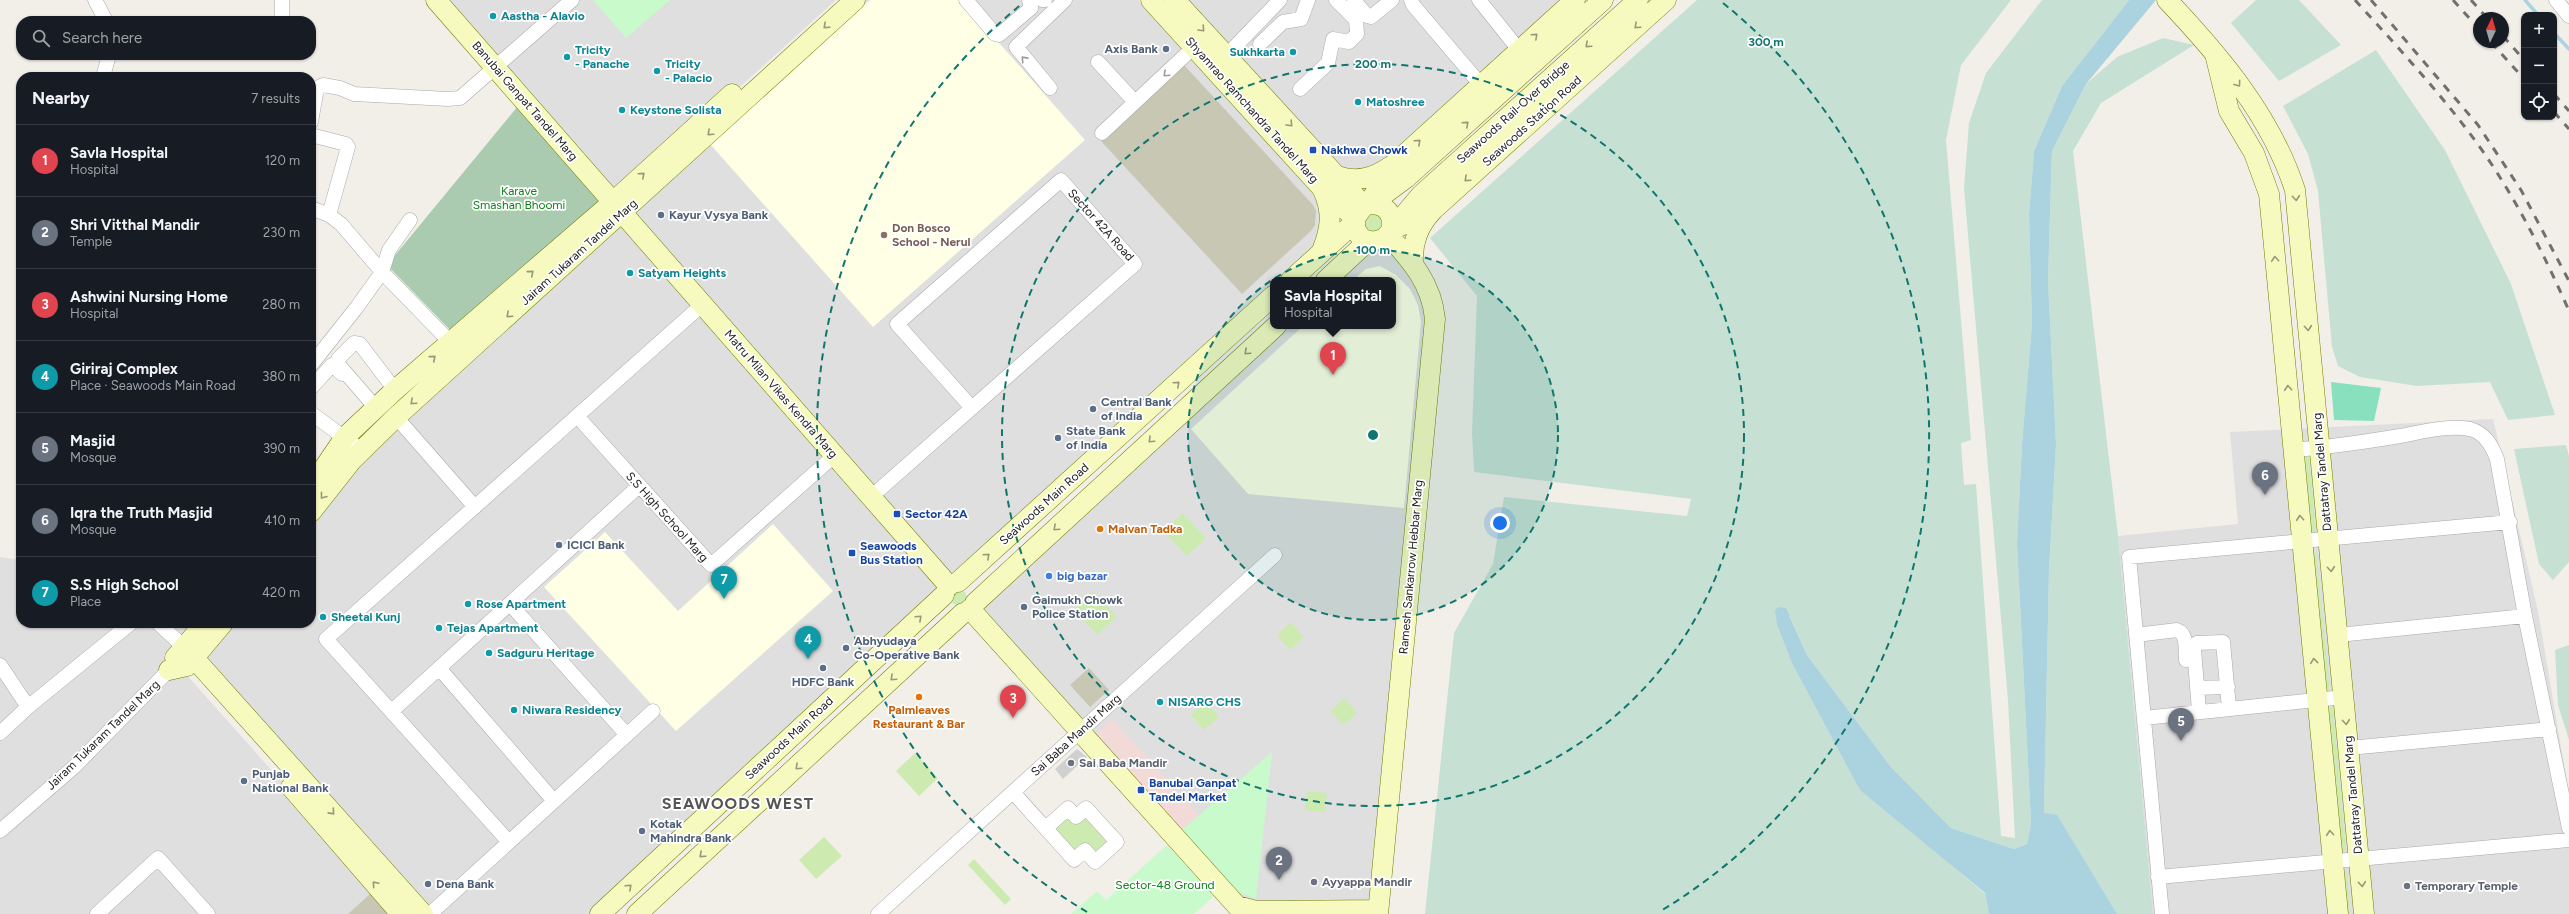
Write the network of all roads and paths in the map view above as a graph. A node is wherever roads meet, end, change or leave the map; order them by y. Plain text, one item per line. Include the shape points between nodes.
1 (95, 0) edge
2 (282, 0) edge
3 (436, 0) edge
4 (572, 0) edge
5 (836, 0) edge
6 (855, 0) edge
7 (966, 0) edge
8 (1029, 0) edge
9 (1064, 0) edge
10 (1151, 0) edge
11 (1175, 0) edge
12 (1280, 0) edge
13 (1308, 0) edge
14 (1336, 0) edge
15 (1354, 0) edge
16 (1392, 0) edge
17 (1411, 0) edge
18 (1479, 0) edge
19 (1603, 0) edge
20 (1638, 0) edge
21 (1666, 0) edge
22 (2167, 0) edge
23 (2556, 0) edge
24 (1571, 1) edge
25 (2569, 14) edge
26 (103, 16) edge
27 (282, 16) dead end
28 (1260, 44) dead end
29 (1194, 47) junction
30 (1519, 50) junction
31 (2215, 52) junction
32 (1226, 56) junction
33 (108, 60) edge
34 (1098, 62) dead end
35 (495, 67) junction
36 (104, 72) edge
37 (1481, 85) junction
38 (1050, 88) dead end
39 (1300, 89) dead end
40 (316, 94) edge
41 (1135, 102) junction
42 (1102, 133) dead end
43 (316, 137) edge
44 (1393, 164) junction
45 (1330, 182) junction
46 (617, 208) junction
47 (1434, 209) junction
48 (316, 210) edge
49 (1362, 211) junction
50 (330, 215) junction
51 (410, 220) dead end
52 (1390, 231) junction
53 (1368, 241) junction
54 (1321, 253) junction
55 (1414, 264) junction
56 (382, 272) junction
57 (1294, 277) edge
58 (1329, 277) edge
59 (1270, 299) edge
60 (703, 304) junction
61 (1273, 329) edge
62 (457, 350) junction
63 (316, 358) edge
64 (316, 383) edge
65 (394, 390) junction
66 (972, 408) junction
67 (375, 409) junction
68 (316, 416) edge
69 (577, 416) junction
70 (396, 417) junction
71 (345, 437) junction
72 (2320, 448) junction
73 (361, 450) junction
74 (2294, 450) junction
75 (835, 455) junction
76 (316, 480) edge
77 (639, 486) junction
78 (871, 497) junction
79 (316, 506) edge
80 (475, 506) junction
81 (2510, 522) junction
82 (2329, 539) junction
83 (2302, 541) junction
84 (1275, 556) dead end
85 (950, 588) junction
86 (510, 604) junction
87 (969, 608) junction
88 (2525, 616) junction
89 (125, 628) edge
90 (161, 628) edge
91 (202, 628) edge
92 (217, 628) edge
93 (2136, 635) junction
94 (2338, 635) junction
95 (182, 659) junction
96 (0, 665) edge
97 (439, 668) junction
98 (2228, 687) junction
99 (2197, 688) junction
100 (2344, 697) junction
101 (2318, 700) junction
102 (28, 707) junction
103 (2230, 708) junction
104 (392, 711) junction
105 (653, 711) dead end
106 (2194, 711) junction
107 (2144, 718) junction
108 (2549, 729) junction
109 (1080, 732) junction
110 (0, 733) edge
111 (627, 735) junction
112 (2348, 748) junction
113 (1013, 792) junction
114 (554, 801) junction
115 (1046, 828) junction
116 (2569, 828) edge
117 (0, 830) edge
118 (2569, 840) edge
119 (509, 842) junction
120 (2359, 858) junction
121 (2333, 860) junction
122 (2158, 877) junction
123 (1378, 912) edge
124 (97, 914) edge
125 (208, 914) edge
126 (400, 914) edge
127 (423, 914) edge
128 (430, 914) edge
129 (600, 914) edge
130 (637, 914) edge
131 (878, 914) edge
132 (2162, 914) edge
133 (2338, 914) edge
134 (2364, 914) edge

1 - 26 street
2 - 27 street
3 - 35 main road, Banubai Ganpat Tandel Marg
4 - 35 street
46 -> 5 main road, Jairam Tukaram Tandel Marg
6 -> 46 main road, Jairam Tukaram Tandel Marg
7 - 8 street via 995,34 999,35 1031,8
38 -> 9 street via 1016,47
10 - 29 main road, Shyamrao Ramchandra Tandel Marg
11 -> 32 main road, Shyamrao Ramchandra Tandel Marg
12 - 32 street
13 - 28 street via 1301,19 1283,22
14 - 39 street via 1356,20 1357,34 1349,42 1333,39 1328,63
15 - 16 street via 1367,16 1371,17
17 - 37 street
18 - 30 street
49 -> 19 main road, Seawoods Rail-Over Bridge via 1406,178
20 -> 52 main road, Seawoods Rail-Over Bridge via 1421,195
21 -> 47 main road, Seawoods Station Road
22 - 31 main road, Dattatray Tandel Marg
23 - 25 street
30 -> 24 main road
29 -> 41 street
29 - 45 main road, Shyamrao Ramchandra Tandel Marg
30 - 37 main road
31 -> 72 main road, Dattatray Tandel Marg via 2274,138 2295,190
74 -> 31 main road, Dattatray Tandel Marg via 2269,194 2254,153 2229,111
32 -> 45 main road, Shyamrao Ramchandra Tandel Marg
33 - 36 street
34 - 41 street
35 - 40 street via 465,96 454,99 354,94 323,85 317,88
35 - 46 main road, Banubai Ganpat Tandel Marg
44 -> 37 main road
41 - 42 street
43 - 50 street via 348,147
44 - 45 main road via 1380,174 1363,179
44 - 49 main road
45 - 49 main road, Shyamrao Ramchandra Tandel Marg
45 - 54 main road via 1329,233
46 - 60 main road, Matru Milan Vikas Kendra Marg
46 - 62 main road, Jairam Tukaram Tandel Marg
47 - 52 main road, Seawoods Station Road
47 - 55 main road via 1415,238
48 - 50 street
49 - 52 main road via 1377,204 1387,210 1392,220
49 - 53 main road via 1358,234
49 - 54 main road
50 - 56 street via 341,224
51 - 56 street via 389,250
52 - 53 main road via 1379,241
52 - 55 main road, Ramesh Sankarrow Hebbar Marg
53 - 58 main road
54 - 57 main road
55 - 123 main road, Ramesh Sankarrow Hebbar Marg via 1431,297 1435,319
56 - 62 street
56 - 63 street
85 -> 59 main road, Seawoods Main Road
60 - 69 street
60 - 75 main road, Matru Milan Vikas Kendra Marg
61 -> 87 main road, Seawoods Main Road
65 -> 62 main road, Jairam Tukaram Tandel Marg
62 -> 70 main road, Jairam Tukaram Tandel Marg
64 - 67 street via 334,365
65 - 67 main road, Jairam Tukaram Tandel Marg
65 - 67 street via 360,344 354,343 338,359 338,364
66 - 66 street, Sector 42A Road via 897,324 1061,180 1136,264
66 - 78 street, Sector 42A Road
67 - 71 main road, Jairam Tukaram Tandel Marg
68 - 71 street
69 - 77 street, S.S High School Marg
69 - 80 street
70 - 73 main road, Jairam Tukaram Tandel Marg
70 - 80 street
71 - 73 street
71 - 76 main road, Jairam Tukaram Tandel Marg
72 - 74 street
72 - 81 street via 2449,428 2471,429 2490,444 2497,459
72 - 82 main road, Dattatray Tandel Marg
73 -> 79 main road, Jairam Tukaram Tandel Marg
83 -> 74 main road, Dattatray Tandel Marg
75 - 77 street, S.S High School Marg via 711,566
75 - 78 main road, Matru Milan Vikas Kendra Marg
77 - 86 street
78 - 85 main road, Matru Milan Vikas Kendra Marg
80 - 104 street via 326,639
81 - 82 street
81 - 88 street
82 - 83 street
82 -> 94 main road, Dattatray Tandel Marg
83 - 93 street via 2129,557
101 -> 83 main road, Dattatray Tandel Marg
84 - 109 street, Sai Baba Mandir Marg
85 - 87 main road via 971,587 975,596
85 - 87 main road via 944,603 948,609 955,613
129 -> 85 main road, Seawoods Main Road
86 - 97 street
86 - 111 street
87 - 109 main road
87 -> 130 main road, Seawoods Main Road
88 - 94 street
88 - 108 street
89 - 102 street
90 - 95 street
91 - 95 main road, Jairam Tukaram Tandel Marg
92 - 95 main road, Jairam Tukaram Tandel Marg
93 - 106 street via 2177,630 2182,632
93 - 107 street
94 - 100 main road, Dattatray Tandel Marg
95 - 117 street, Jairam Tukaram Tandel Marg via 74,767
126 -> 95 main road
95 -> 127 main road
96 - 102 street
97 - 104 street
97 - 114 street
98 - 99 street
98 - 99 street via 2224,646 2221,641 2194,645
98 - 103 street
99 - 106 street
100 - 101 street
100 -> 112 main road, Dattatray Tandel Marg
101 - 103 street
121 -> 101 main road, Dattatray Tandel Marg
102 - 110 street
103 - 106 street
104 - 119 street
105 - 111 street
106 - 107 street
107 - 122 street
108 - 112 street
108 - 116 street
109 - 113 street, Sai Baba Mandir Marg
109 - 123 main road via 1237,906 1256,911
111 - 114 street
112 - 120 main road, Dattatray Tandel Marg
113 - 115 street
113 - 131 street, Sai Baba Mandir Marg
114 - 119 street
115 - 115 street via 1074,860 1085,850 1095,862 1117,842 1086,808 1076,817 1068,808
118 - 120 street
119 - 128 street
120 - 121 street
120 -> 134 main road, Dattatray Tandel Marg
121 - 122 street
121 - 133 main road, Dattatray Tandel Marg
122 - 132 street
124 - 125 street via 158,858

